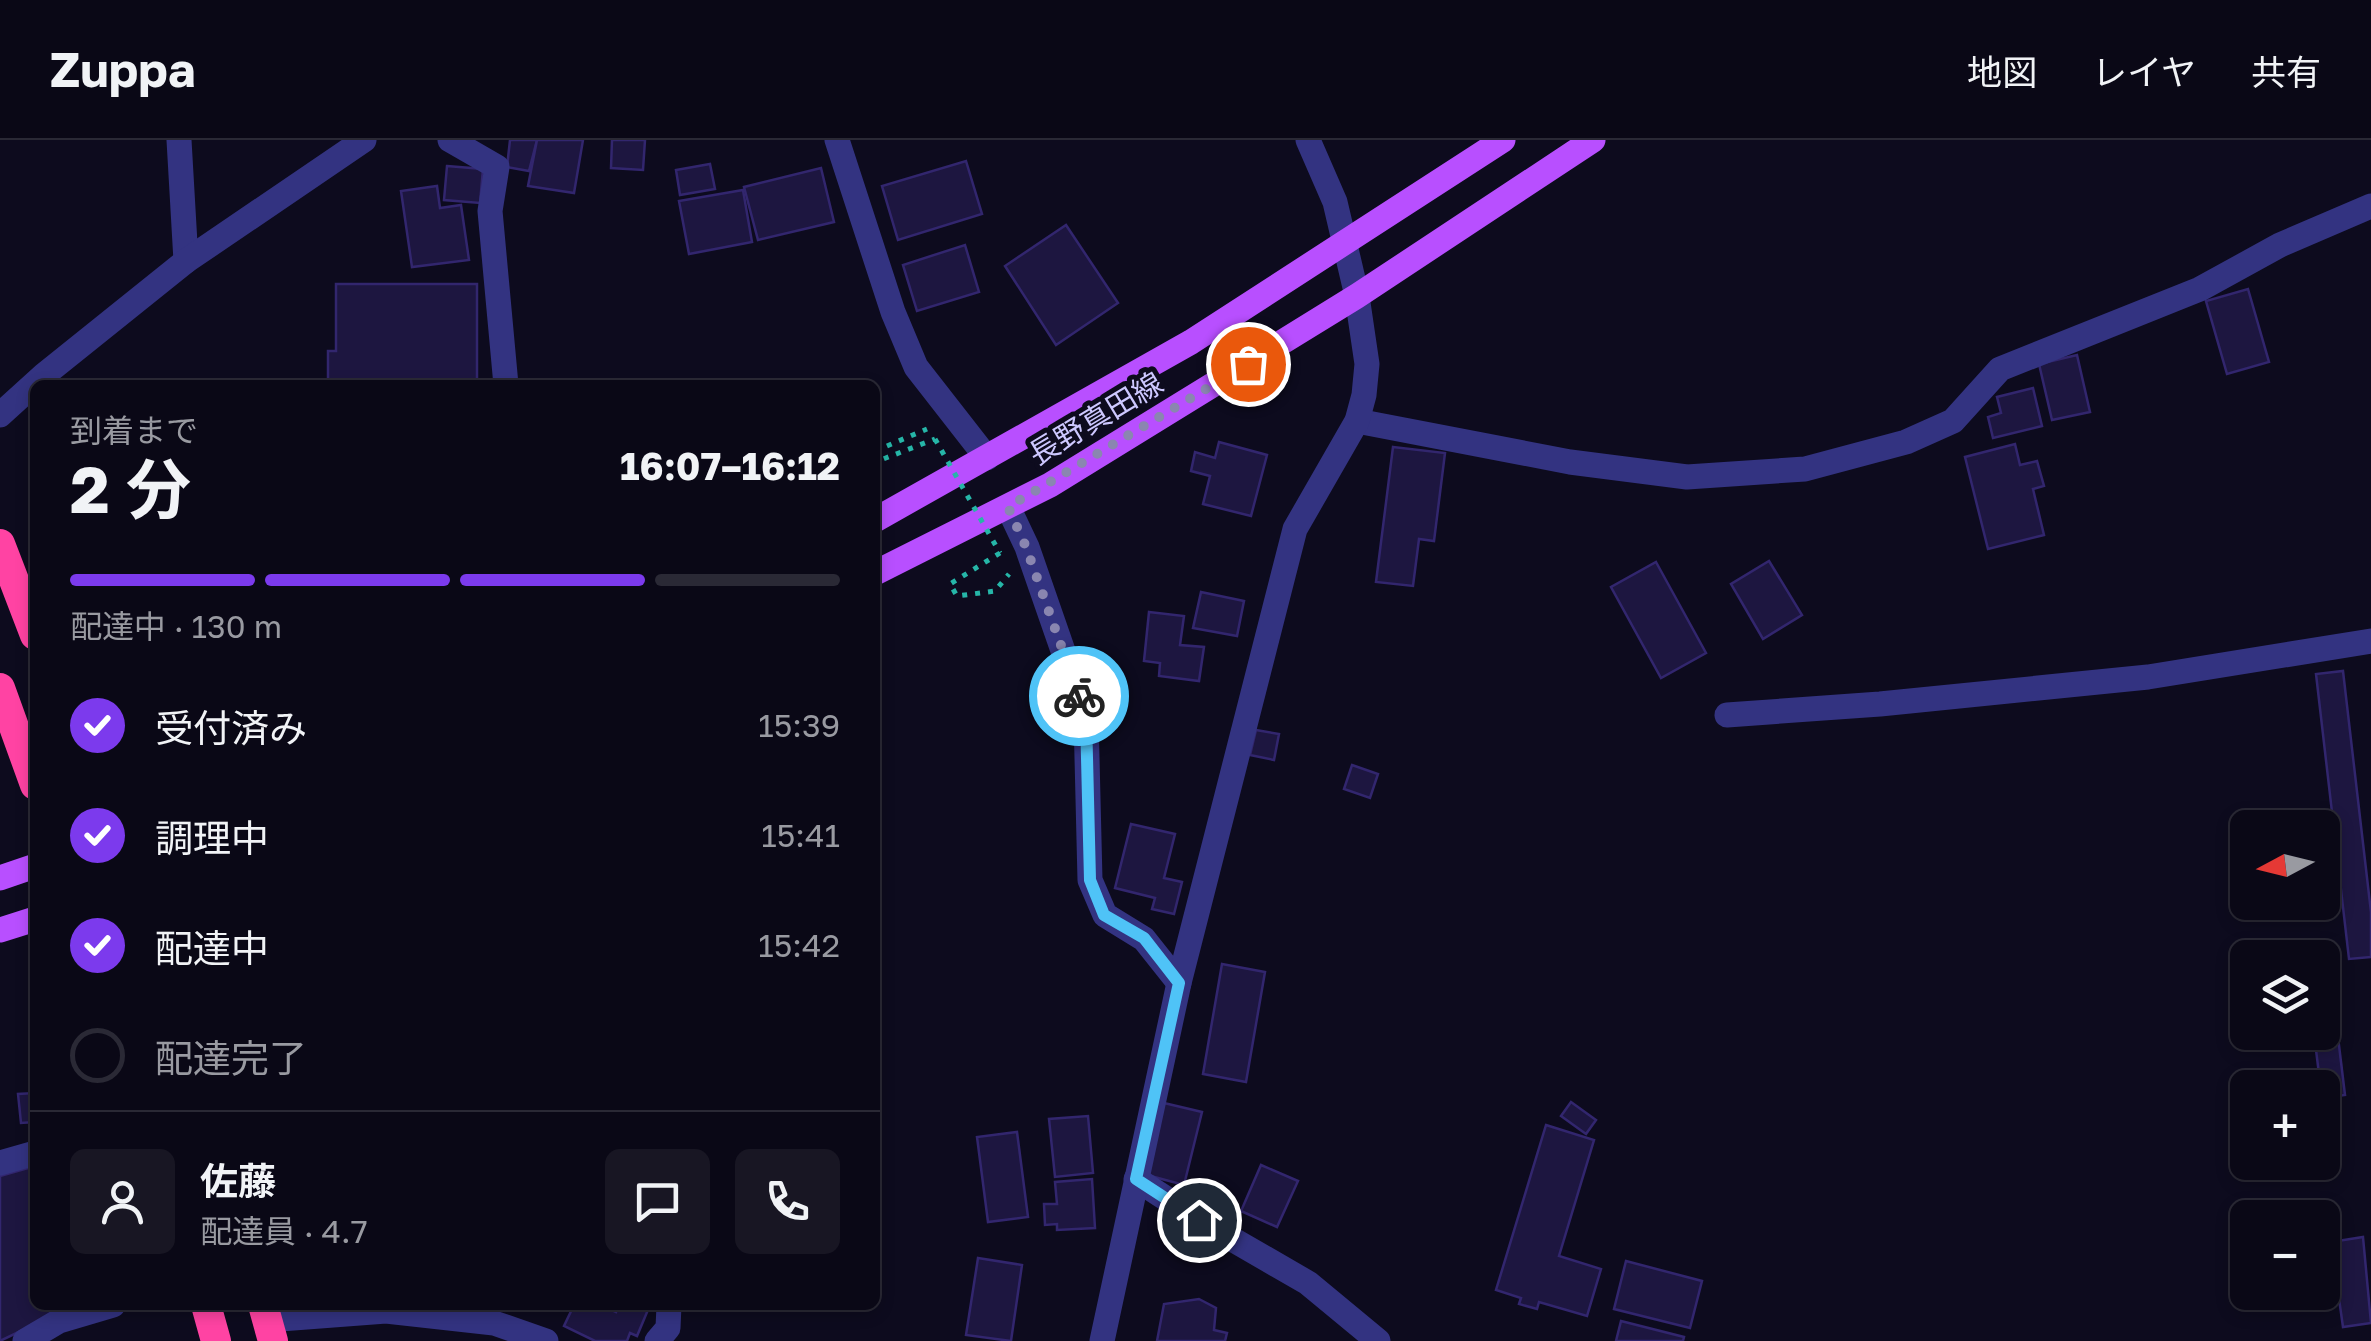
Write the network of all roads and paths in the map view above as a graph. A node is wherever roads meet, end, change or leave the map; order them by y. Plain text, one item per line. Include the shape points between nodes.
1 (179, 140) edge
2 (364, 140) edge
3 (450, 140) edge
4 (837, 140) edge
5 (1308, 140) edge
6 (1503, 140) edge
7 (1593, 140) edge
8 (2371, 206) edge
9 (1344, 240) junction
10 (186, 261) junction
11 (1356, 296) junction
12 (46, 380) edge
13 (506, 380) edge
14 (30, 392) edge
15 (0, 415) edge
16 (1357, 421) junction
17 (940, 423) dead end
18 (880, 451) edge
19 (987, 458) junction
20 (880, 460) edge
21 (1008, 507) junction
22 (880, 517) edge
23 (0, 544) edge
24 (1016, 567) dead end
25 (880, 571) edge
26 (30, 622) edge
27 (2371, 641) edge
28 (0, 688) edge
29 (1726, 715) dead end
30 (30, 771) edge
31 (30, 868) edge
32 (0, 878) edge
33 (30, 921) edge
34 (0, 930) edge
35 (1179, 983) junction
36 (30, 1154) edge
37 (0, 1163) edge
38 (1136, 1179) junction
39 (96, 1310) edge
40 (207, 1310) edge
41 (669, 1310) edge
42 (268, 1322) edge
43 (25, 1341) edge
44 (216, 1341) edge
45 (546, 1341) edge
46 (656, 1341) edge
47 (1102, 1341) edge
48 (1378, 1341) edge

1 - 10 street
2 - 10 street
3 - 13 street via 496,166 490,212
4 - 19 street via 916,367
5 - 9 street
6 - 9 main road, 長野真田線
7 - 11 main road, 長野真田線
8 - 16 street via 2200,289 2000,369 1954,421 1906,442 1805,469 1687,477
9 - 11 street
9 - 19 main road, 長野真田線 via 1190,342
10 - 12 street
11 - 16 street via 1368,364
11 - 21 main road, 長野真田線
14 - 15 street
16 - 35 street via 1295,529
17 - 18 path
19 - 22 main road, 長野真田線
20 - 24 path, bridge via 936,439 1000,553 950,584 957,596 994,591
21 - 25 main road, 長野真田線
21 - 35 street via 1086,717 1090,880 1104,915 1144,938
23 - 26 highway
27 - 29 street via 2148,677
28 - 30 highway
31 - 32 main road
33 - 34 main road
35 - 38 street
36 - 37 street
38 - 47 street
38 - 48 street via 1308,1283
39 - 43 street
40 - 44 highway
41 - 46 street via 668,1328
42 - 45 street via 386,1311 494,1322

